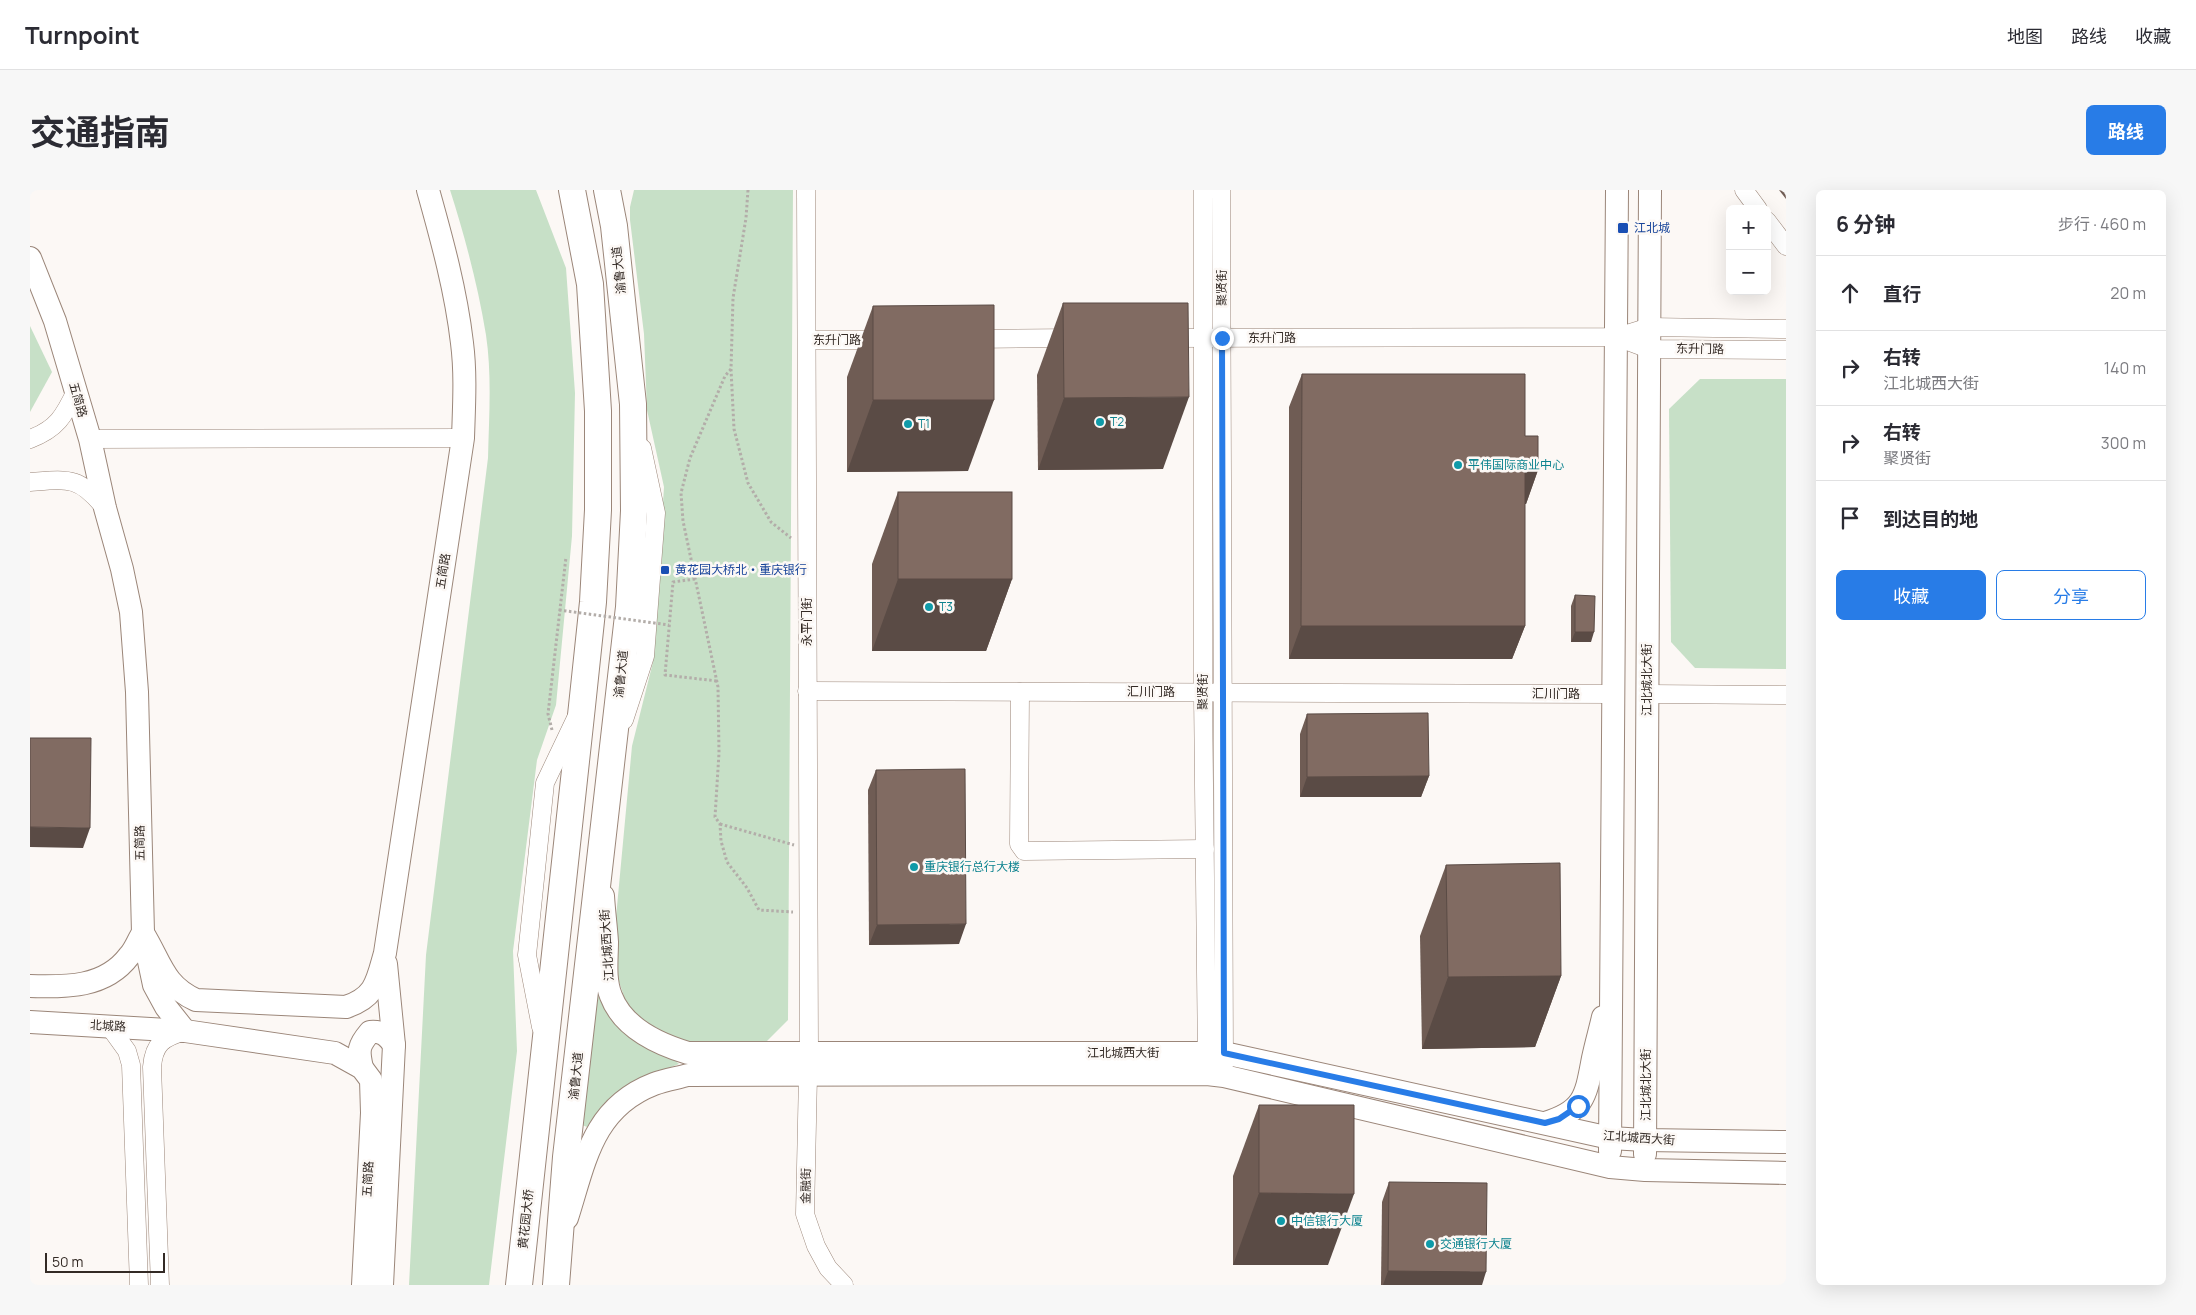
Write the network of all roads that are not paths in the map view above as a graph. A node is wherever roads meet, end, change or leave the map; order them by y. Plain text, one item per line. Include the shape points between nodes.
1 (428, 190) edge
2 (555, 190) edge
3 (572, 190) edge
4 (607, 190) edge
5 (612, 190) edge
6 (806, 190) edge
7 (1203, 190) edge
8 (1221, 190) edge
9 (1618, 190) edge
10 (1650, 190) edge
11 (1744, 190) edge
12 (1755, 205) edge
13 (614, 226) junction
14 (1771, 226) edge
15 (1786, 246) edge
16 (30, 258) edge
17 (590, 284) junction
18 (1786, 329) edge
19 (1617, 337) junction
20 (1095, 338) edge
21 (1144, 338) edge
22 (1204, 338) junction
23 (1222, 338) junction
24 (1649, 338) junction
25 (956, 339) edge
26 (806, 340) junction
27 (906, 340) edge
28 (1786, 350) edge
29 (76, 391) junction
30 (463, 438) junction
31 (90, 439) junction
32 (30, 440) edge
33 (30, 482) edge
34 (105, 508) junction
35 (808, 691) junction
36 (1020, 692) junction
37 (1203, 692) junction
38 (1222, 692) junction
39 (1614, 694) junction
40 (1647, 694) junction
41 (1786, 694) edge
42 (582, 706) junction
43 (1205, 849) junction
44 (600, 858) junction
45 (143, 933) junction
46 (385, 953) junction
47 (30, 986) edge
48 (1612, 987) junction
49 (30, 1022) edge
50 (109, 1026) junction
51 (185, 1031) junction
52 (394, 1045) junction
53 (545, 1051) junction
54 (1215, 1064) junction
55 (808, 1065) junction
56 (362, 1068) junction
57 (1545, 1123) junction
58 (1610, 1138) junction
59 (1645, 1140) junction
60 (1786, 1142) edge
61 (576, 1158) junction
62 (1610, 1167) junction
63 (1645, 1170) junction
64 (1786, 1173) edge
65 (138, 1285) edge
66 (160, 1285) edge
67 (362, 1285) edge
68 (382, 1285) edge
69 (519, 1285) edge
70 (556, 1285) edge
71 (844, 1285) edge

1 - 30 main road, 五简路 via 453,290 462,343
2 - 17 highway
3 - 17 highway
4 - 13 highway, 渝鲁大道
5 - 13 highway
6 - 26 street, 永平门街
7 - 22 street, 聚贤街
8 - 23 street, 聚贤街
9 - 19 main road
10 - 24 main road, 江北城北大街
11 - 12 street
13 - 44 highway, 渝鲁大道 via 633,404 634,512 629,607
14 - 15 street
16 - 29 main road, 五简路 via 55,321
17 - 42 highway via 598,411 598,510 593,602
18 - 24 street, 东升门路
19 - 23 street, 东升门路
19 - 24 street, 东升门路
19 - 39 main road
20 - 25 street
21 - 22 street, 东升门路
22 - 23 street, 东升门路
22 - 37 street, 聚贤街
23 - 38 street, 聚贤街
24 - 28 street, 东升门路
24 - 40 main road, 江北城北大街
26 - 27 street, 东升门路
26 - 35 street, 永平门街
29 - 31 main road, 五简路
29 - 32 street via 64,416 48,432
30 - 31 street
30 - 46 main road, 五简路
31 - 34 main road, 五简路
33 - 34 street via 57,480 81,484 91,490
34 - 45 main road, 五简路 via 122,568 134,650
35 - 36 street, 汇川门路
35 - 55 street, 永平门街
36 - 37 street, 汇川门路
36 - 43 street via 1019,844 1024,851
37 - 38 street, 汇川门路
37 - 43 street, 聚贤街
38 - 39 street, 汇川门路
38 - 54 street, 聚贤街
39 - 48 main road
40 - 41 street
40 - 59 main road, 江北城北大街
42 - 53 highway
42 - 53 street via 545,783 528,955
43 - 54 street, 聚贤街
44 - 55 main road, 江北城西大街 via 606,970 611,996 624,1016 645,1035 688,1053
44 - 61 highway, 渝鲁大道
45 - 46 main road, 五简路 via 180,993 196,1000 346,1007 368,997 376,985
45 - 47 main road via 129,956 109,976 67,986
45 - 51 main road, 五简路 via 154,985
46 - 52 main road, 五简路
48 - 57 main road via 1587,1092 1569,1114
48 - 58 main road
49 - 50 main road, 北城路
50 - 51 main road, 北城路
50 - 65 street via 127,1051 132,1065
51 - 56 main road via 335,1053
51 - 66 street via 158,1044 153,1056
52 - 56 main road, 五简路 via 387,1035 370,1032 360,1043
52 - 68 main road, 五简路
53 - 69 highway, 黄花园大桥
54 - 55 main road, 江北城西大街
54 - 57 main road, 江北城西大街
54 - 62 main road, 江北城西大街
55 - 61 main road, 江北城西大街 via 688,1075 654,1083 612,1110
55 - 71 street, 金融街 via 805,1214 828,1268
56 - 67 main road, 五简路 via 371,1080 372,1113
57 - 58 main road, 江北城西大街
58 - 59 main road, 江北城西大街
58 - 62 main road
59 - 60 main road, 江北城西大街
59 - 63 main road, 江北城北大街
61 - 70 highway via 561,1237
62 - 63 main road, 江北城西大街
63 - 64 main road, 江北城西大街

